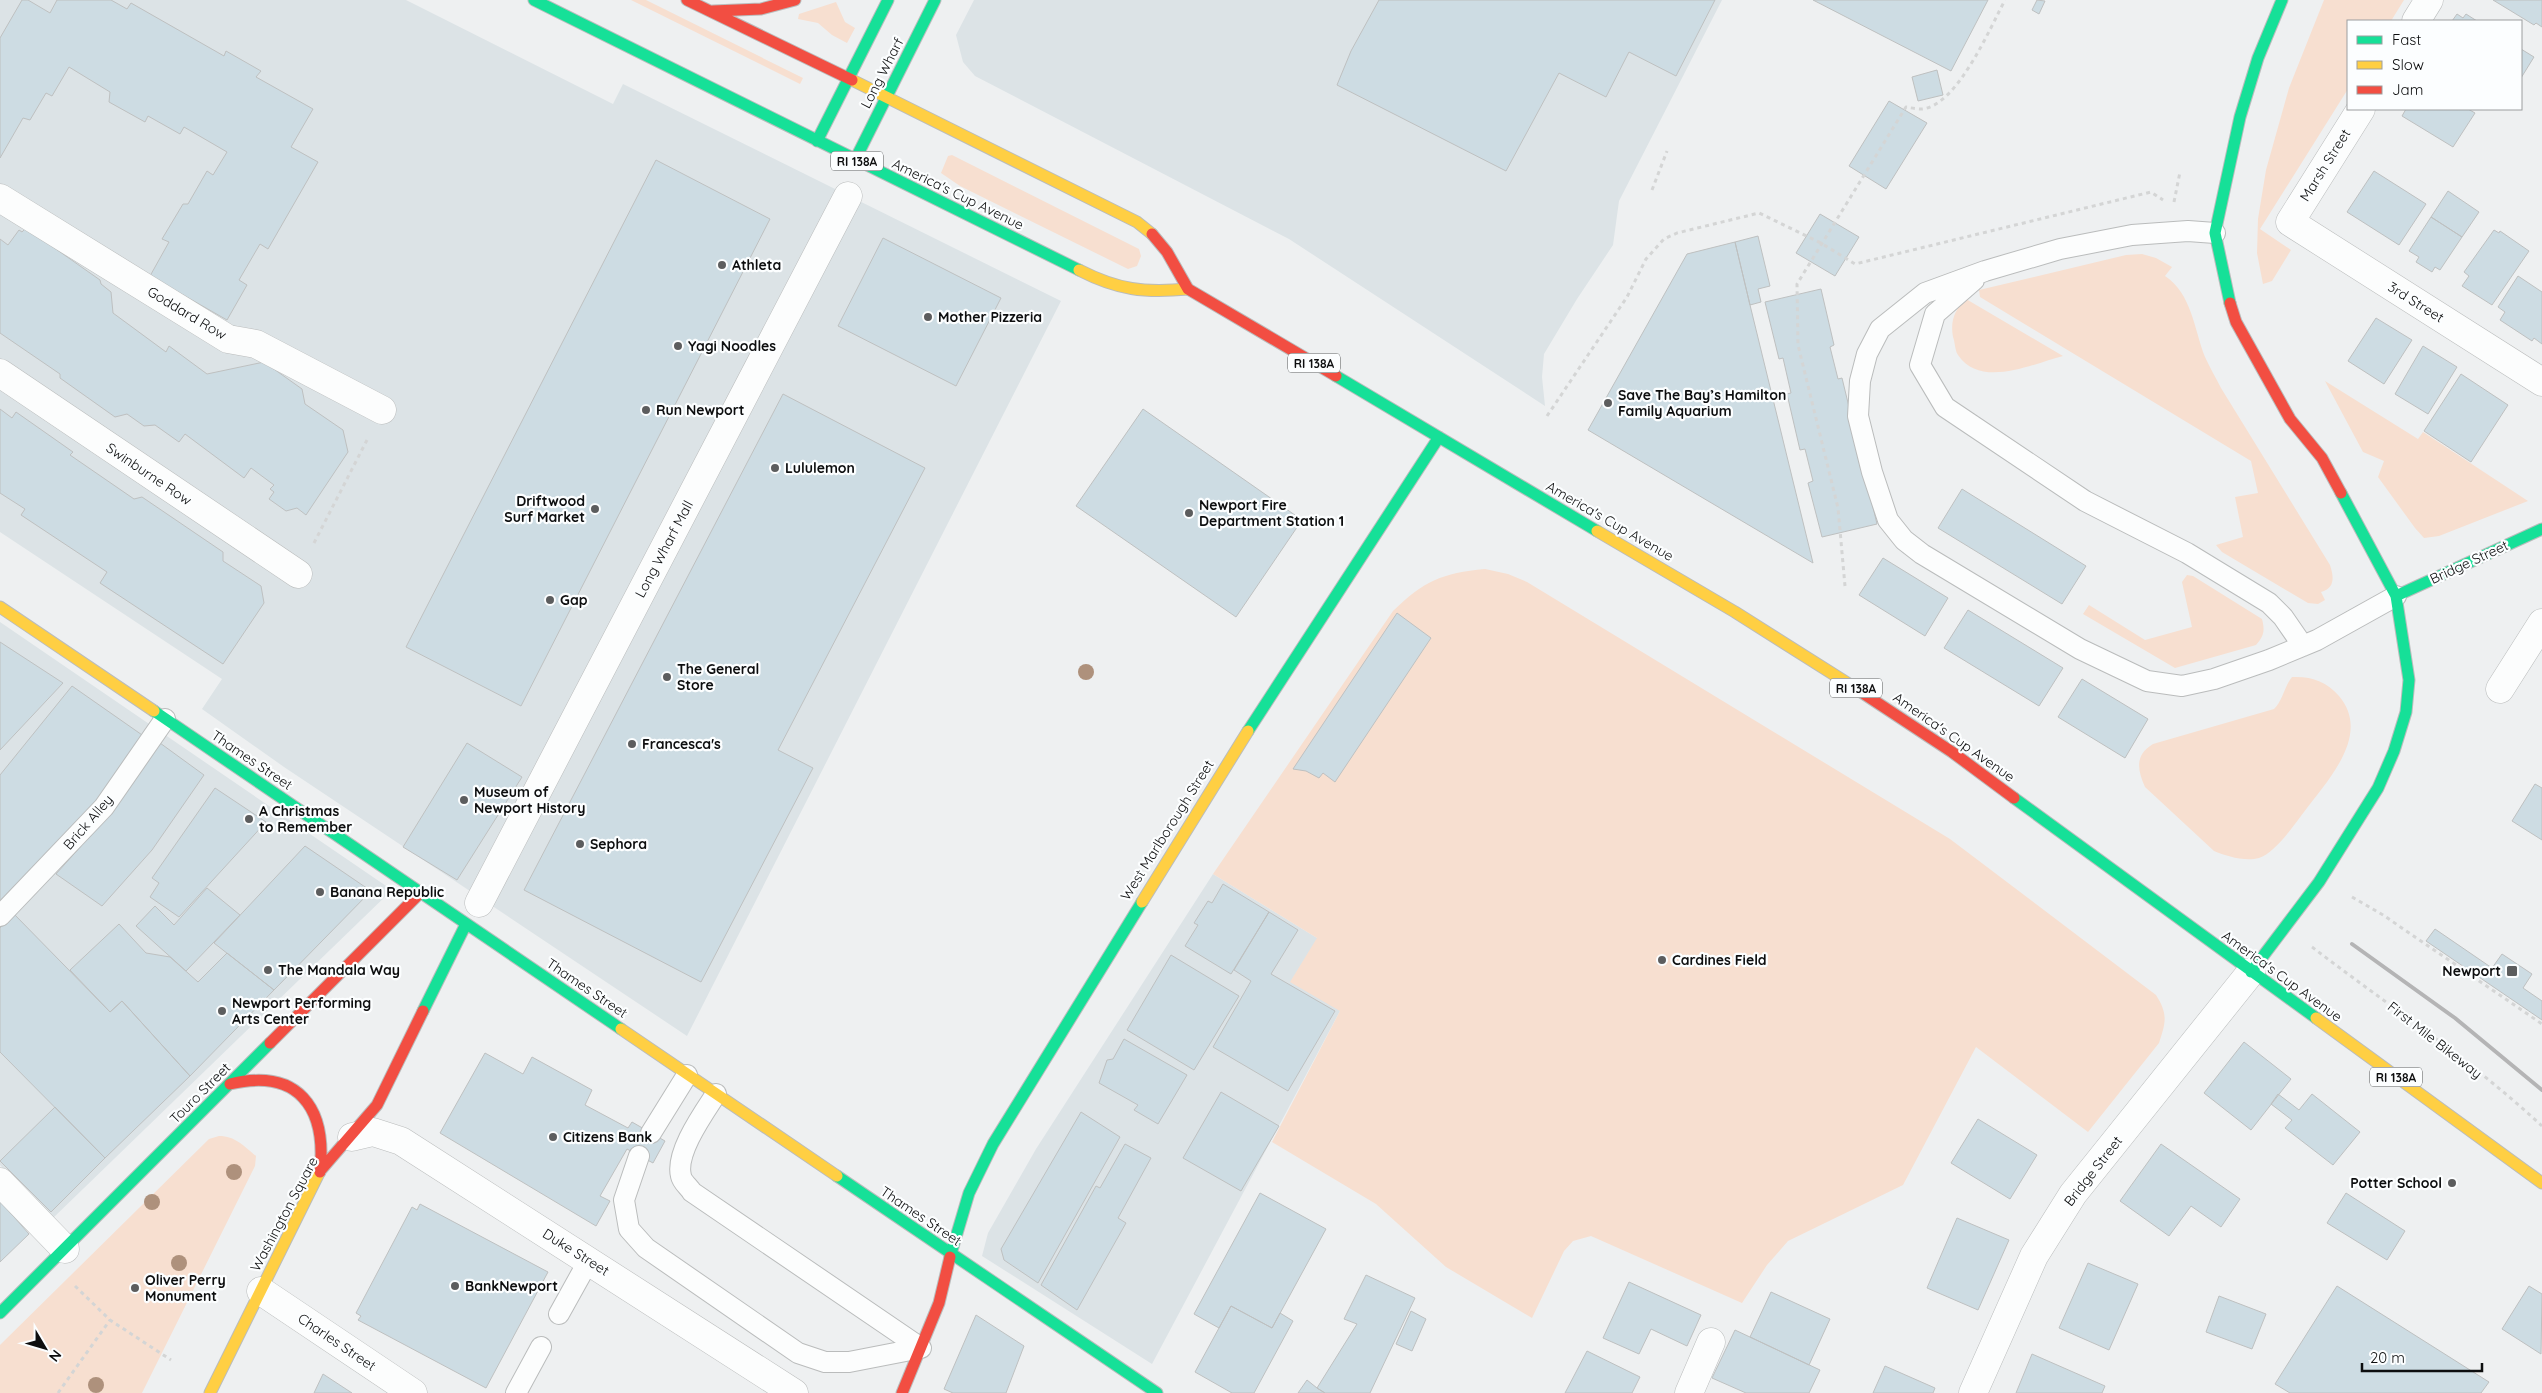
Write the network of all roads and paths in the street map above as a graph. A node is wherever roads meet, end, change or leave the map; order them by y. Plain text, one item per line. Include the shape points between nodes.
1 (534, 0) edge
2 (687, 0) edge
3 (795, 0) edge
4 (888, 0) edge
5 (935, 0) edge
6 (2005, 0) edge
7 (2282, 0) edge
8 (2429, 0) edge
9 (707, 10) junction
10 (2417, 20) edge
11 (848, 78) junction
12 (887, 97) junction
13 (2360, 110) edge
14 (817, 141) junction
15 (1666, 151) dead end
16 (855, 160) junction
17 (2180, 172) dead end
18 (1652, 190) dead end
19 (848, 196) dead end
20 (0, 198) edge
21 (2290, 222) joint
22 (2215, 233) junction
23 (1821, 243) junction
24 (1985, 271) junction
25 (1188, 288) junction
26 (0, 373) edge
27 (2542, 382) edge
28 (382, 410) joint
29 (1547, 416) dead end
30 (1439, 437) junction
31 (2542, 529) edge
32 (298, 574) joint
33 (1845, 586) dead end
34 (2396, 596) junction
35 (0, 607) edge
36 (2542, 623) edge
37 (2303, 646) junction
38 (2500, 689) dead end
39 (165, 719) junction
40 (420, 893) junction
41 (2352, 897) dead end
42 (473, 913) junction
43 (0, 916) edge
44 (2325, 957) dead end
45 (2251, 972) junction
46 (2542, 1024) edge
47 (688, 1075) junction
48 (230, 1084) junction
49 (716, 1094) junction
50 (2542, 1126) edge
51 (651, 1133) dead end
52 (352, 1136) junction
53 (639, 1156) dead end
54 (320, 1172) junction
55 (0, 1182) edge
56 (2542, 1183) edge
57 (64, 1249) junction
58 (951, 1255) junction
59 (589, 1260) junction
60 (69, 1280) dead end
61 (261, 1290) junction
62 (0, 1313) edge
63 (559, 1314) dead end
64 (110, 1320) junction
65 (1711, 1342) dead end
66 (541, 1347) dead end
67 (921, 1348) junction
68 (171, 1360) dead end
69 (58, 1393) edge
70 (210, 1393) edge
71 (413, 1393) edge
72 (516, 1393) edge
73 (794, 1393) edge
74 (902, 1393) edge
75 (1157, 1393) edge
76 (1689, 1393) edge
77 (1973, 1393) edge

1 - 14 main road, America's Cup Avenue / RI 138A
2 - 9 main road
3 - 9 main road via 761,9
4 - 11 main road, Long Wharf
5 - 12 main road, Long Wharf
6 - 23 path via 1960,82 1934,105 1922,109 1906,107
7 - 22 main road via 2258,58 2240,117
8 - 10 street
9 - 11 main road
11 - 12 main road
11 - 14 main road, Long Wharf
12 - 16 main road, Long Wharf
12 - 25 main road via 1137,222 1167,249
13 - 21 street, Marsh Street
14 - 16 main road, America's Cup Avenue / RI 138A
15 - 18 path
16 - 25 main road, America's Cup Avenue / RI 138A via 1103,282 1145,293
17 - 23 path via 2173,206 2151,192 1855,264
19 - 42 street, Long Wharf Mall
20 - 28 street, Goddard Row via 228,339 256,344
21 - 27 street, 3rd Street
22 - 24 lane via 2188,231 2132,235 2060,249
22 - 34 main road via 2236,322 2290,419 2322,458
23 - 29 path via 1759,213 1664,239 1646,259 1627,297
23 - 33 path via 1797,284 1798,345 1838,508
24 - 37 lane via 1934,314 1920,365 1945,407 2085,501 2187,553 2270,603
24 - 37 lane via 1925,292 1880,329 1867,354 1860,381 1858,416 1888,520 1904,540 1922,554 2080,648 2147,681 2182,686 2214,679
25 - 30 main road, America's Cup Avenue / RI 138A
26 - 32 street, Swinburne Row
28 - 32 path
30 - 45 main road, America's Cup Avenue / RI 138A via 1822,666 1959,758
30 - 58 main road, West Marlborough Street via 1231,757 998,1135 968,1193
31 - 34 main road, Bridge Street
34 - 37 lane
34 - 45 main road via 2409,680 2406,712 2394,751 2378,788 2339,852
35 - 39 main road, Thames Street
36 - 38 street
39 - 40 main road, Thames Street
39 - 43 lane, Brick Alley via 104,807
40 - 42 main road, Thames Street
40 - 48 main road, Touro Street
41 - 46 path via 2383,914
42 - 47 main road, Thames Street
42 - 52 main road, Washington Square via 376,1105
44 - 50 path, First Mile Bikeway via 2518,1104
45 - 56 main road, America's Cup Avenue / RI 138A
45 - 77 street, Bridge Street via 2073,1194 2034,1256
47 - 49 main road, Thames Street
47 - 51 lane
48 - 54 main road via 248,1078 265,1078 299,1093 321,1126 324,1150
48 - 57 main road, Touro Street
49 - 58 main road, Thames Street
49 - 67 lane via 679,1163 681,1178 692,1192
52 - 54 main road, Washington Square
52 - 59 street, Duke Street via 373,1132 392,1137
53 - 67 lane via 624,1200 629,1229 646,1248 798,1353 825,1362 849,1362
54 - 61 main road, Washington Square
55 - 57 street
57 - 62 main road, Touro Street
58 - 67 main road, West Marlborough Street via 939,1304
58 - 75 main road, Thames Street
59 - 63 lane
59 - 73 street, Duke Street
60 - 64 path
61 - 70 main road, Washington Square
61 - 71 street, Charles Street
64 - 68 path
64 - 69 path
65 - 76 street
66 - 72 lane
67 - 74 main road, West Marlborough Street

